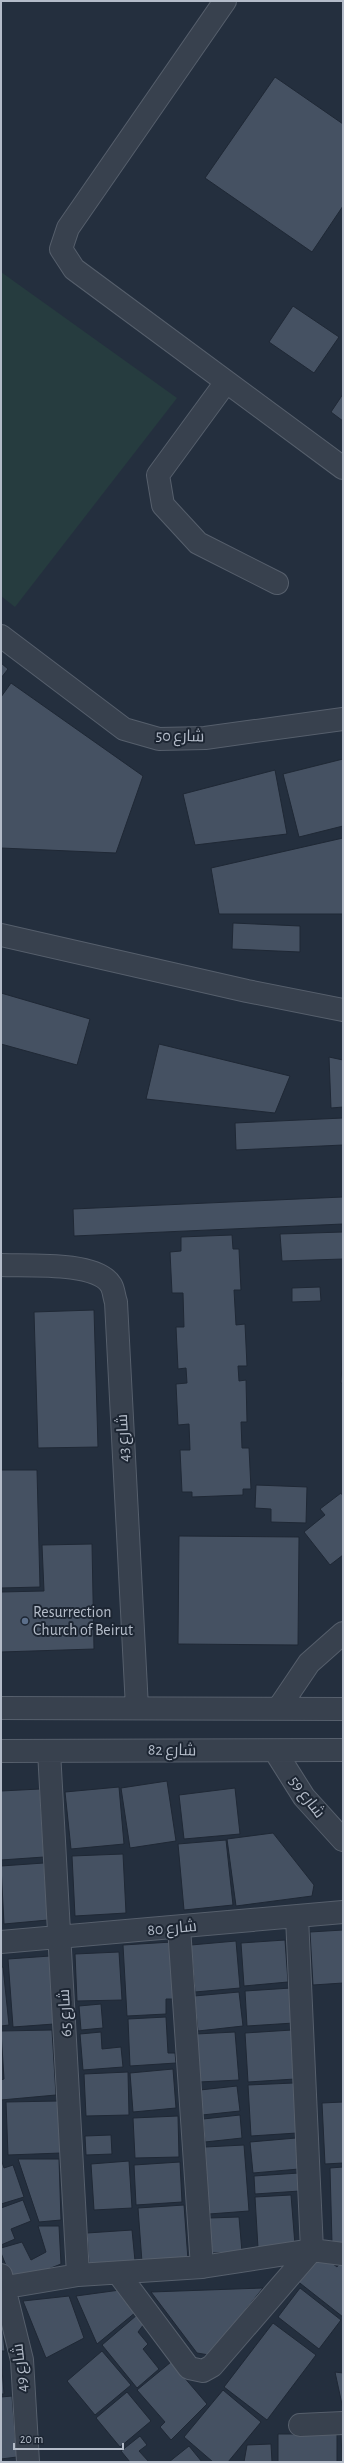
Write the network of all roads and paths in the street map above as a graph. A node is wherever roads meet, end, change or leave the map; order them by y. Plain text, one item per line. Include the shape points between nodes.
1 (225, 1) edge
2 (226, 382) junction
3 (343, 468) edge
4 (277, 583) dead end
5 (1, 636) edge
6 (343, 719) edge
7 (1, 935) edge
8 (343, 1010) edge
9 (1, 1265) edge
10 (343, 1633) edge
11 (1, 1708) edge
12 (137, 1708) junction
13 (278, 1708) junction
14 (343, 1709) edge
15 (343, 1750) edge
16 (1, 1751) edge
17 (49, 1751) junction
18 (275, 1751) junction
19 (343, 1840) edge
20 (343, 1912) edge
21 (297, 1917) junction
22 (179, 1928) junction
23 (61, 1938) junction
24 (1, 1942) edge
25 (312, 2250) junction
26 (343, 2254) edge
27 (202, 2267) junction
28 (118, 2273) junction
29 (78, 2275) junction
30 (3, 2284) edge
31 (343, 2423) edge
32 (300, 2424) dead end
33 (28, 2462) edge

1 - 2 street via 68,228 61,249 74,269
2 - 3 street
2 - 4 street via 158,475 163,505 198,543
5 - 6 street, شارع 50 via 124,729 159,739 205,738
7 - 8 street via 247,991
9 - 12 street, شارع 43 via 75,1268 98,1273 110,1284 116,1302
10 - 13 street via 309,1663
11 - 12 street
12 - 13 street
13 - 14 street
15 - 18 street, شارع 82
16 - 17 street, شارع 82
17 - 18 street, شارع 82
17 - 23 street, شارع 65
18 - 19 street, شارع 59 via 304,1797
20 - 21 street, شارع 80
21 - 22 street, شارع 80
21 - 25 street
22 - 23 street, شارع 80
22 - 27 street
23 - 24 street, شارع 80
23 - 29 street, شارع 65
25 - 26 street
25 - 27 street
25 - 28 street via 212,2366 203,2371 189,2368
27 - 28 street
28 - 29 street
29 - 30 street
30 - 33 street, شارع 49 via 22,2360
31 - 32 street

